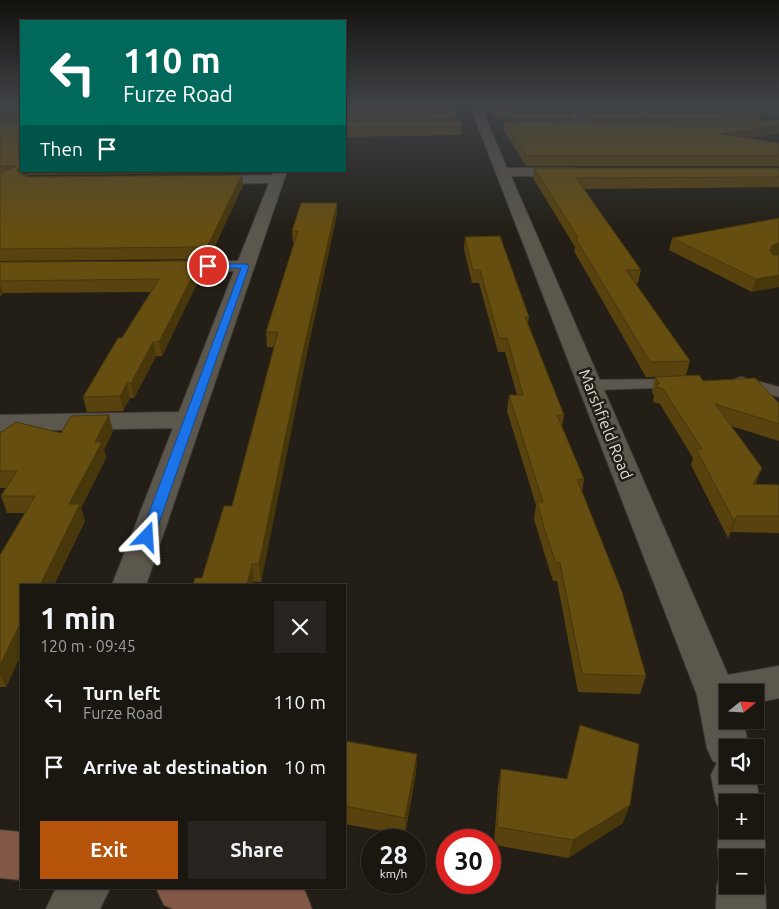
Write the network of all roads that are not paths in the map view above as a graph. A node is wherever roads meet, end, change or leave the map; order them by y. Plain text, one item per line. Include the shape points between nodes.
1 (491, 145) edge
2 (502, 172) junction
3 (581, 172) edge
4 (278, 175) edge
5 (188, 180) edge
6 (147, 266) edge
7 (246, 266) junction
8 (694, 383) edge
9 (723, 383) edge
10 (590, 385) junction
11 (779, 392) edge
12 (191, 420) junction
13 (0, 423) edge
14 (129, 584) edge
15 (779, 682) edge
16 (720, 684) edge
17 (764, 685) edge
18 (0, 854) edge
19 (20, 856) edge
20 (84, 889) edge
21 (187, 889) edge
22 (741, 894) edge
23 (71, 909) edge
24 (287, 909) edge
25 (741, 909) edge

1 - 2 street, Marshfield Road
2 - 3 street
2 - 10 street, Marshfield Road
4 - 5 street
4 - 7 street
6 - 7 street
7 - 12 street
8 - 10 lane
9 - 11 lane via 742,382
10 - 16 street, Marshfield Road
12 - 13 street
12 - 14 street
15 - 17 street
18 - 19 street
20 - 23 street
21 - 24 street
22 - 25 street

